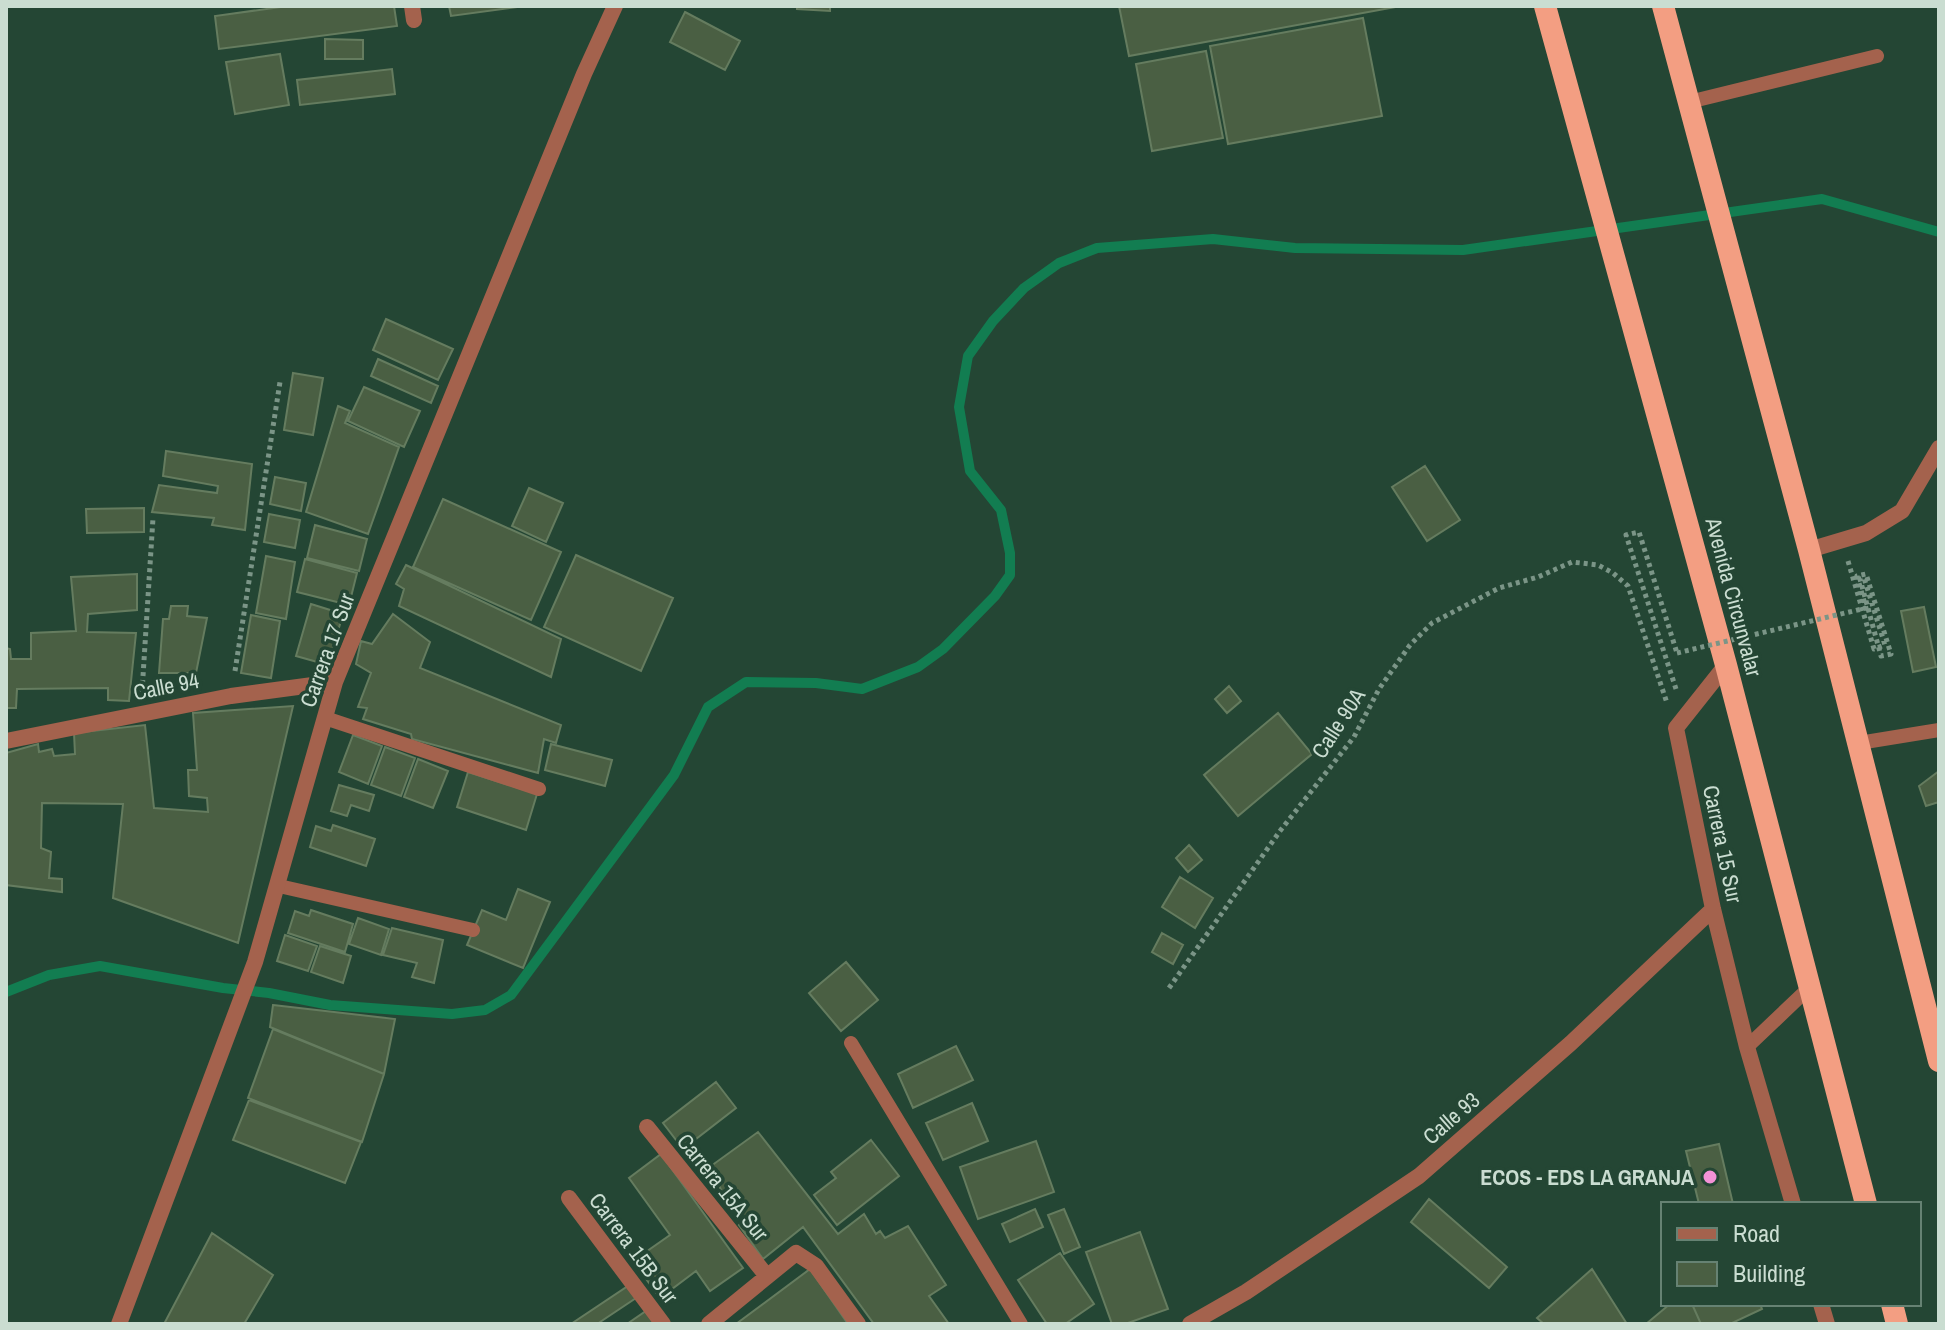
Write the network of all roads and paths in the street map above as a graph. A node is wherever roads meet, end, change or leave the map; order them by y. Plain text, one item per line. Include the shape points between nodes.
1 (615, 6) edge
2 (1545, 6) edge
3 (1663, 6) edge
4 (1877, 56) dead end
5 (1689, 102) junction
6 (280, 382) dead end
7 (1939, 448) edge
8 (153, 518) dead end
9 (1843, 541) junction
10 (1809, 550) junction
11 (1726, 665) junction
12 (335, 682) junction
13 (231, 696) junction
14 (141, 713) junction
15 (325, 718) junction
16 (1681, 723) junction
17 (1939, 730) edge
18 (6, 741) edge
19 (1859, 743) junction
20 (539, 789) dead end
21 (279, 886) junction
22 (1713, 909) junction
23 (473, 930) dead end
24 (1169, 988) dead end
25 (1809, 988) junction
26 (851, 1043) dead end
27 (1747, 1047) junction
28 (1939, 1061) edge
29 (647, 1127) dead end
30 (569, 1198) dead end
31 (1792, 1202) edge
32 (1865, 1202) edge
33 (766, 1275) junction
34 (119, 1324) edge
35 (663, 1324) edge
36 (709, 1324) edge
37 (858, 1324) edge
38 (1021, 1324) edge
39 (1190, 1324) edge

1 - 12 street, Carrera 17 Sur
2 - 11 highway, Avenida Circunvalar
3 - 5 highway
4 - 5 lane
5 - 10 highway
6 - 13 path
7 - 9 street via 1902,511
8 - 14 path
9 - 10 street
9 - 16 path, bridge via 1874,649 1885,645 1864,578 1860,579 1881,656 1891,654 1866,574 1857,576 1866,608 1677,653 1639,532 1626,535
10 - 19 highway
11 - 16 street
11 - 25 highway, Avenida Circunvalar
12 - 13 street, Calle 94
12 - 15 street, Carrera 17 Sur
13 - 14 street, Calle 94
14 - 18 street, Calle 94
15 - 20 lane
15 - 21 street, Carrera 17 Sur
16 - 22 street, Carrera 15 Sur
16 - 24 path, Calle 90A via 1628,586 1613,573 1572,562 1499,588 1432,623 1410,645 1354,737
17 - 19 lane
19 - 28 highway
21 - 23 lane
21 - 34 street, Carrera 17 Sur via 231,1030
22 - 27 street, Carrera 15 Sur
22 - 39 street, Calle 93 via 1419,1176
25 - 27 lane
25 - 32 highway, Avenida Circunvalar
26 - 38 lane
27 - 31 street, Carrera 15 Sur
29 - 33 street, Carrera 15A Sur
30 - 35 street, Carrera 15B Sur
33 - 36 street
33 - 37 street, Carrera 15A Sur via 796,1253 816,1266

